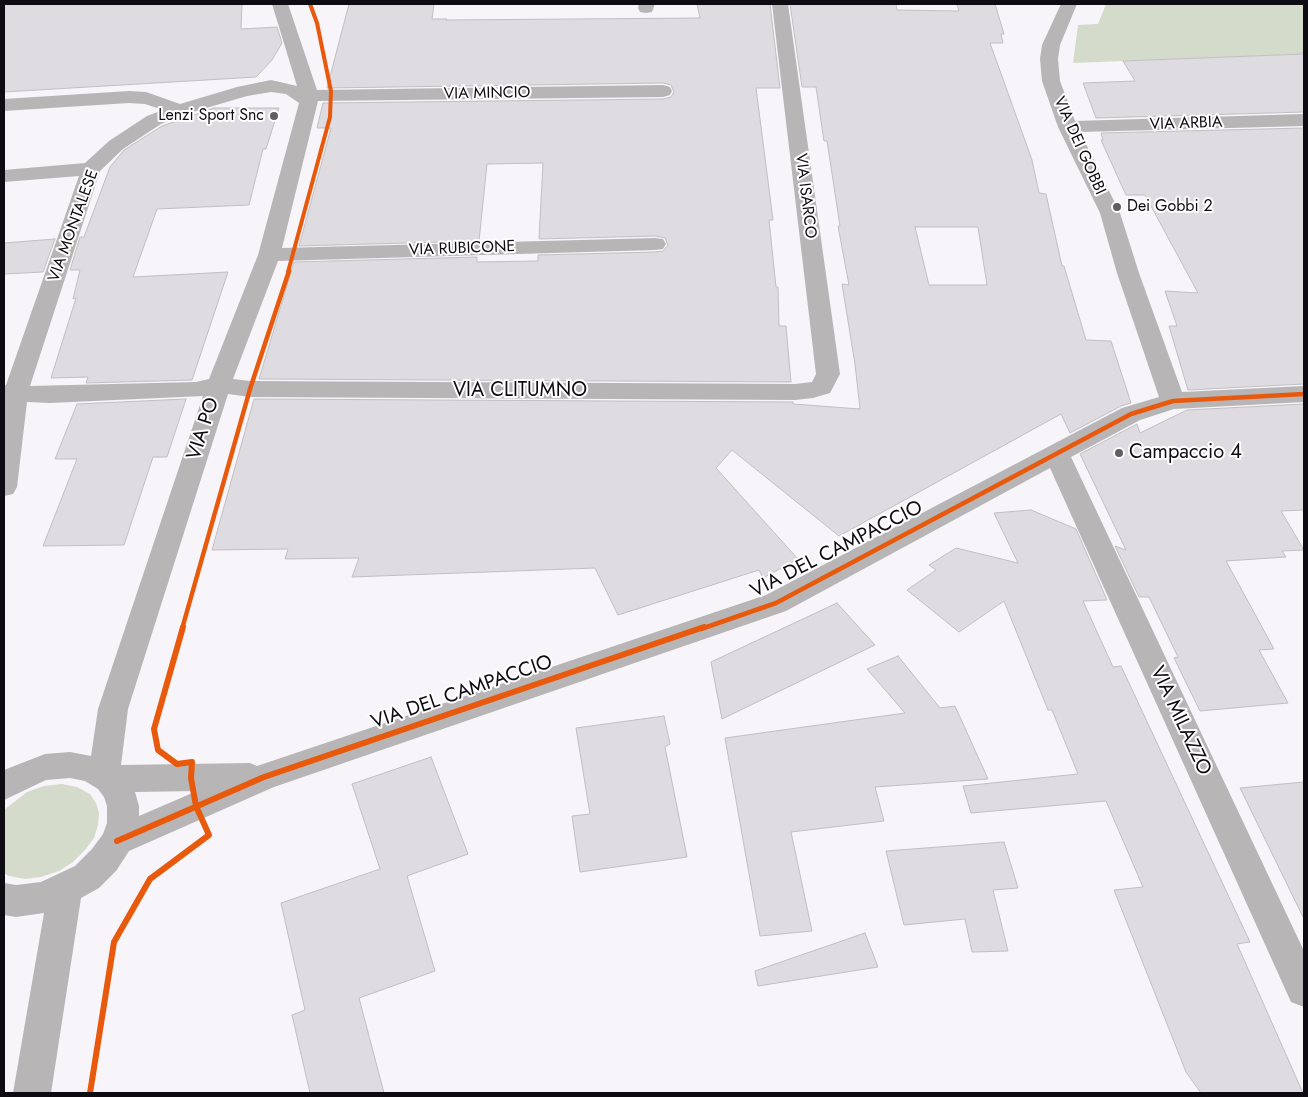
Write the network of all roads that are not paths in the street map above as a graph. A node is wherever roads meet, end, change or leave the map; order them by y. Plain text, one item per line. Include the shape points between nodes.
1 (280, 4) edge
2 (780, 4) edge
3 (1069, 4) edge
4 (663, 91) dead end
5 (309, 94) junction
6 (4, 105) edge
7 (179, 110) junction
8 (1304, 120) edge
9 (1068, 127) junction
10 (91, 169) junction
11 (4, 176) edge
12 (655, 244) dead end
13 (269, 255) junction
14 (219, 385) junction
15 (821, 387) joint
16 (10, 393) edge
17 (1304, 394) edge
18 (1173, 401) junction
19 (1056, 452) junction
20 (4, 487) edge
21 (106, 777) junction
22 (264, 777) junction
23 (4, 786) edge
24 (117, 841) junction
25 (65, 889) junction
26 (4, 899) edge
27 (1304, 990) edge
28 (32, 1093) edge

1 - 5 street
2 - 15 street, VIA ISARCO via 828,374
3 - 9 street, VIA DEI GOBBI via 1051,46 1049,59 1051,81
4 - 5 street, VIA MINCIO
5 - 7 street, VIA MONTALESE via 271,86
5 - 13 street, VIA PO
6 - 7 street via 130,97 153,100
7 - 10 street, VIA MONTALESE via 154,120 116,145
8 - 9 street, VIA ARBIA
9 - 18 street, VIA DEI GOBBI via 1110,213
10 - 11 street
10 - 16 street, VIA MONTALESE
12 - 13 street, VIA RUBICONE
13 - 14 street, VIA PO
14 - 15 street, VIA CLITUMNO via 250,389 795,392
14 - 16 street, VIA CLITUMNO via 196,390 50,395
14 - 21 street, VIA PO via 113,709
16 - 20 street, VIA MONTALESE
17 - 18 street, VIA DEL CAMPACCIO
18 - 19 street, VIA DEL CAMPACCIO via 1131,414
19 - 22 street, VIA DEL CAMPACCIO via 776,602
19 - 27 street, VIA MILAZZO
21 - 22 street, VIA DEL CAMPACCIO
21 - 23 street via 92,769 70,765 46,767
21 - 24 street via 119,792 123,806 123,823
22 - 24 street, VIA DEL CAMPACCIO
24 - 25 street via 87,876
25 - 26 street via 41,898
25 - 28 street

